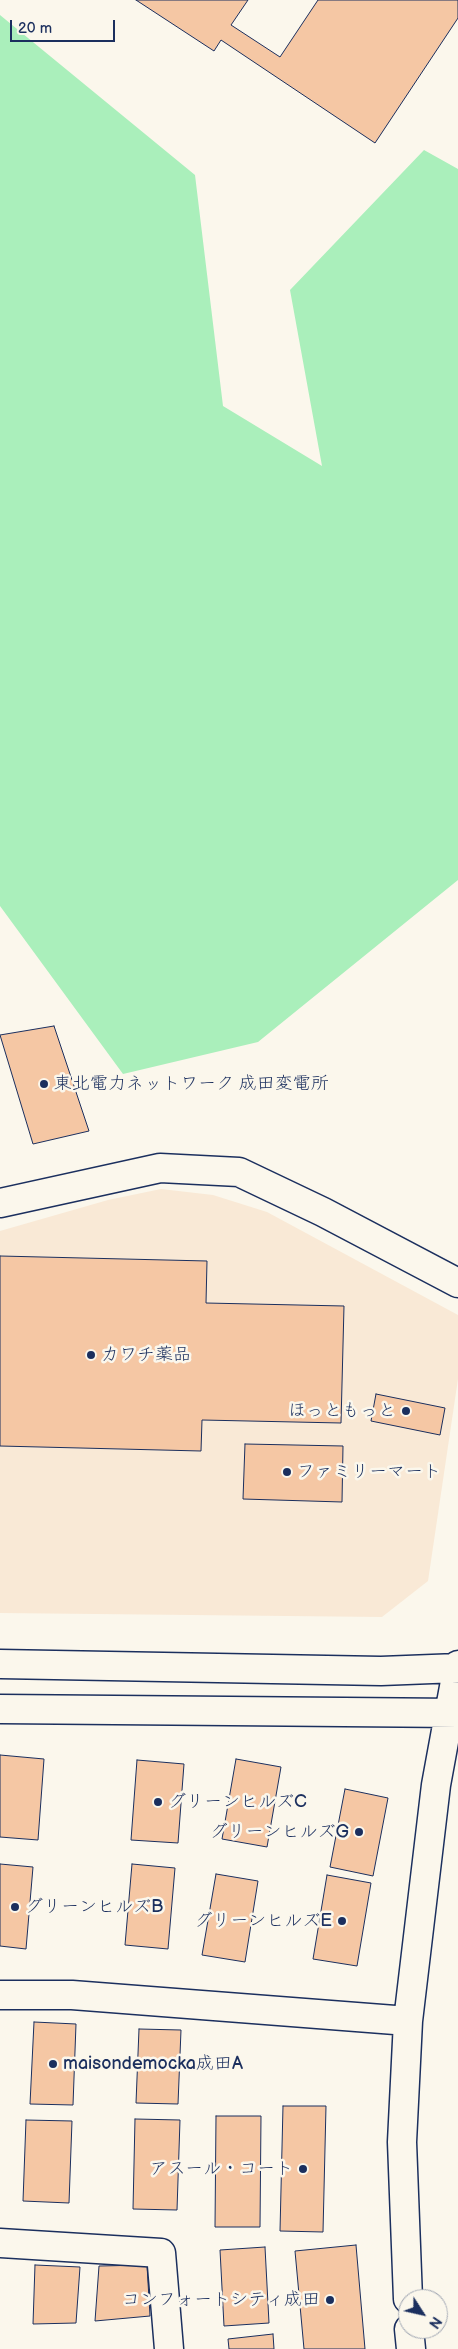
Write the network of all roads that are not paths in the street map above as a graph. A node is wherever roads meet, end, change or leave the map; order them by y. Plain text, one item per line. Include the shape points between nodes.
1 (0, 1203) edge
2 (458, 1283) edge
3 (0, 1664) edge
4 (458, 1667) edge
5 (0, 1709) edge
6 (454, 1713) edge
7 (0, 1995) edge
8 (408, 2021) junction
9 (0, 2243) edge
10 (408, 2289) edge
11 (169, 2349) edge

1 - 2 street via 160,1168 239,1172
3 - 4 street via 381,1671
4 - 6 street
5 - 6 street
6 - 8 street via 436,1785
7 - 8 street via 72,1995
8 - 10 street via 402,2142
9 - 11 street via 161,2253

